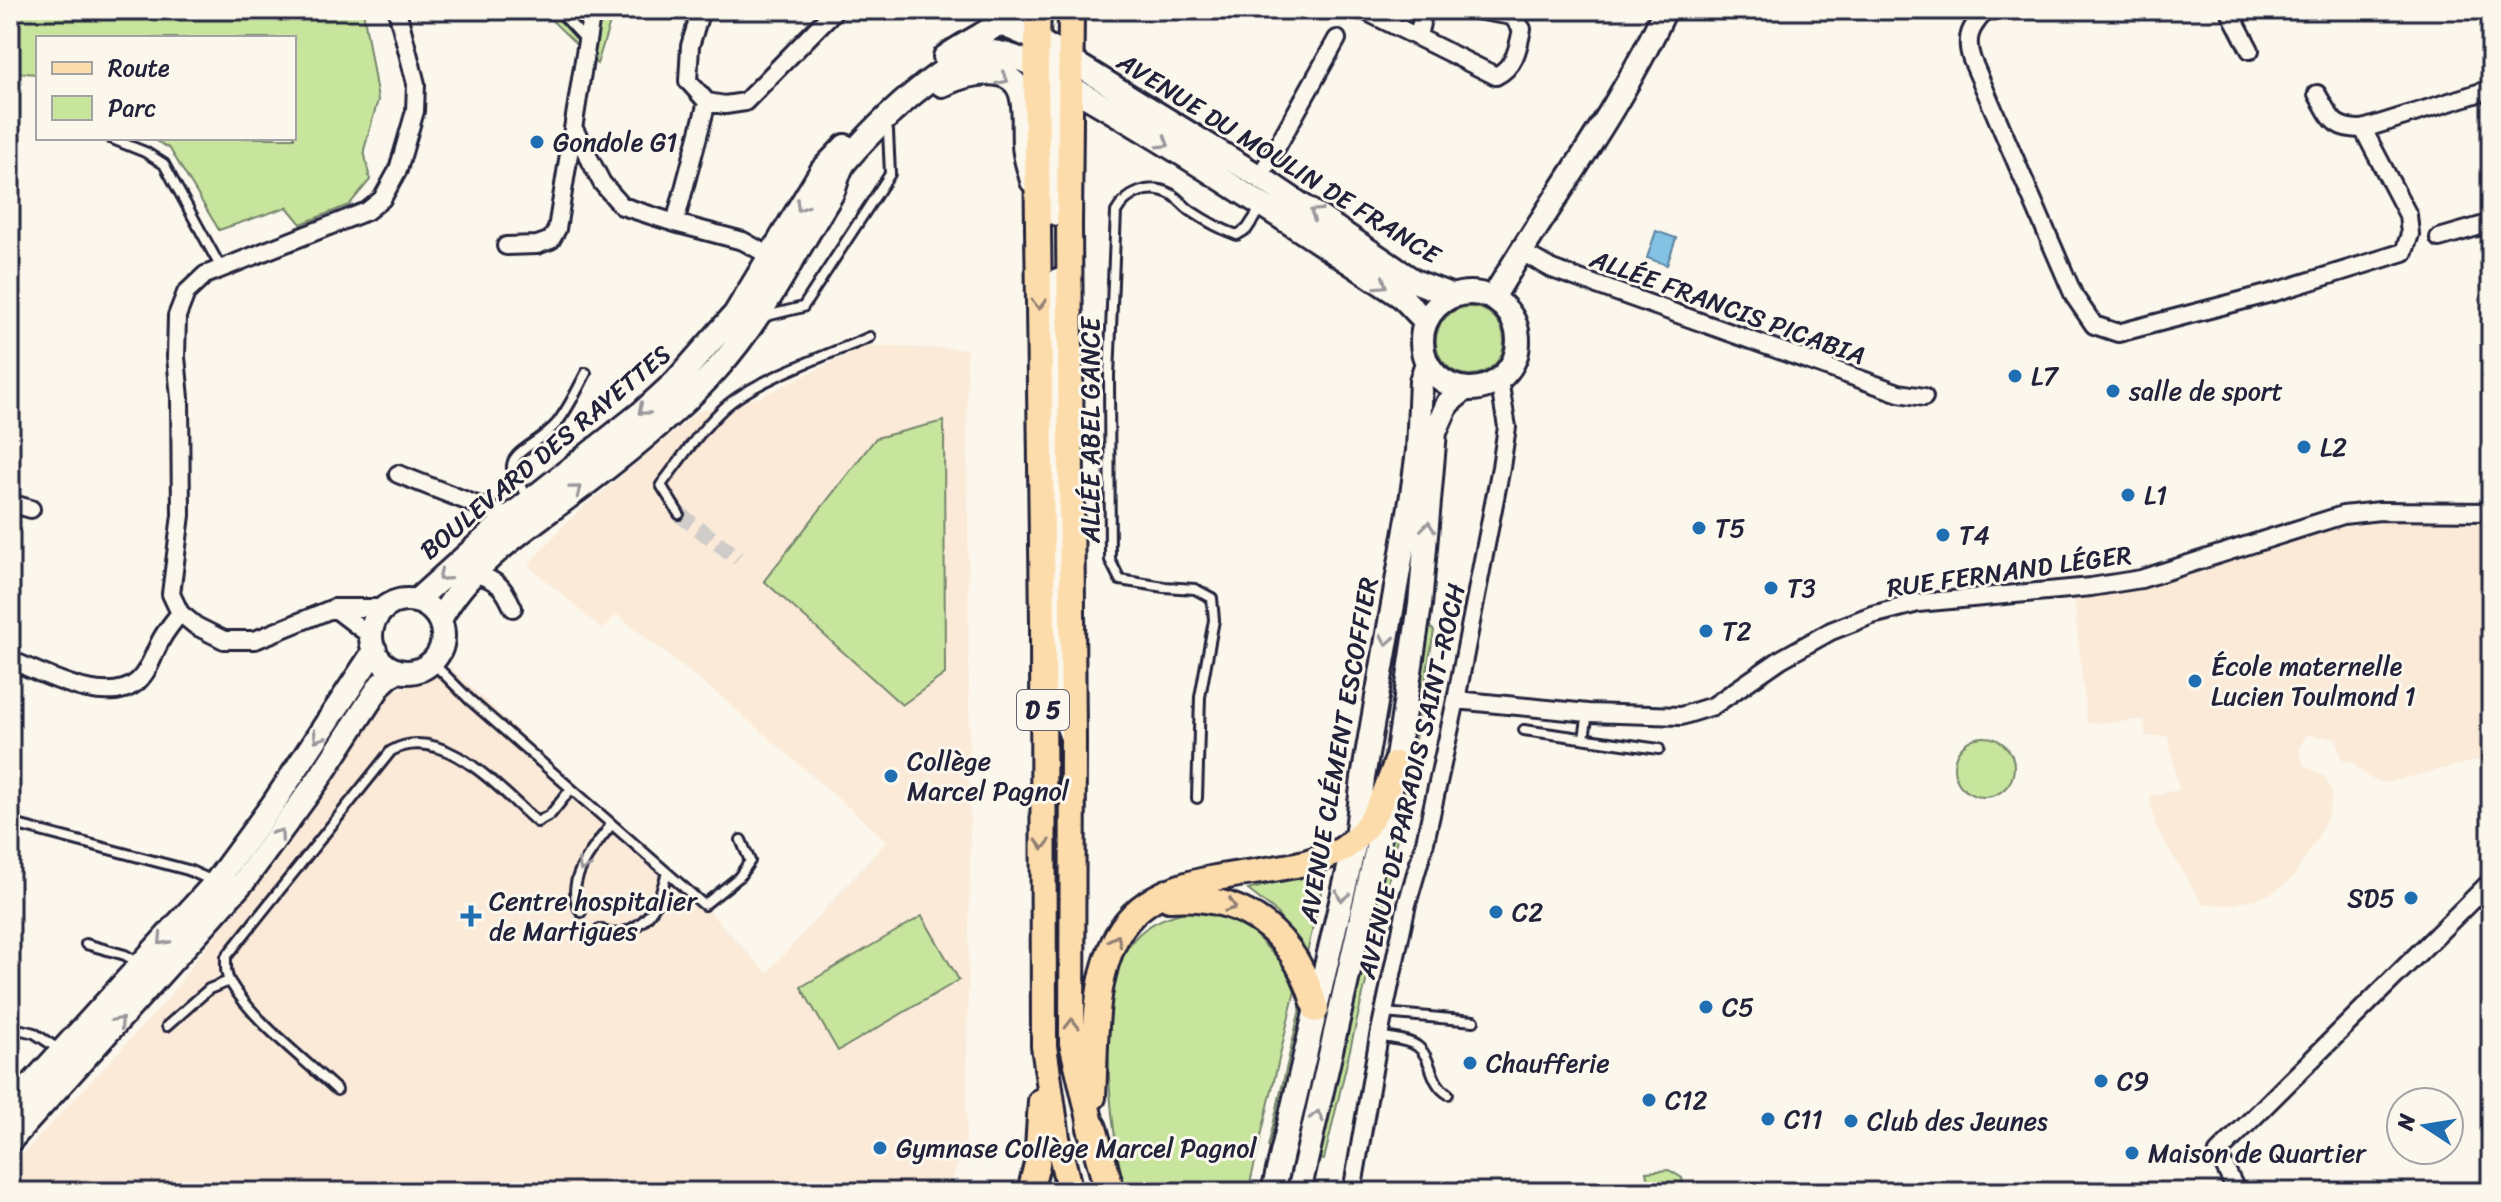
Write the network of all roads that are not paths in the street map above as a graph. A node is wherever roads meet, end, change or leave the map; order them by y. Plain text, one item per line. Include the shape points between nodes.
1 (397, 10) edge
2 (558, 10) edge
3 (592, 10) edge
4 (701, 10) edge
5 (835, 10) edge
6 (1038, 10) edge
7 (1044, 10) edge
8 (1363, 10) edge
9 (1424, 10) edge
10 (1476, 10) edge
11 (1665, 10) edge
12 (1986, 10) edge
13 (2229, 10) edge
14 (1007, 17) edge
15 (1071, 20) edge
16 (1418, 36) junction
17 (1337, 39) dead end
18 (586, 40) junction
19 (2250, 50) dead end
20 (1051, 62) junction
21 (1117, 89) junction
22 (2491, 89) edge
23 (2317, 94) dead end
24 (707, 102) junction
25 (1097, 103) junction
26 (1070, 121) junction
27 (574, 129) junction
28 (2363, 129) junction
29 (888, 131) junction
30 (115, 140) edge
31 (1263, 162) junction
32 (833, 192) junction
33 (1263, 205) junction
34 (1038, 215) junction
35 (675, 223) junction
36 (2491, 223) edge
37 (2439, 238) dead end
38 (506, 246) dead end
39 (1520, 251) junction
40 (779, 263) junction
41 (221, 268) junction
42 (1453, 296) junction
43 (1493, 298) junction
44 (758, 318) junction
45 (1426, 322) junction
46 (870, 337) dead end
47 (1427, 363) junction
48 (586, 373) dead end
49 (1499, 380) junction
50 (1465, 389) junction
51 (1924, 397) dead end
52 (398, 474) dead end
53 (10, 503) edge
54 (31, 509) dead end
55 (2491, 512) edge
56 (528, 514) junction
57 (679, 514) tunnel mouth
58 (475, 573) junction
59 (416, 601) junction
60 (334, 608) junction
61 (384, 608) junction
62 (513, 608) dead end
63 (180, 613) junction
64 (440, 620) junction
65 (373, 644) junction
66 (10, 660) edge
67 (432, 662) junction
68 (396, 670) junction
69 (1456, 700) junction
70 (1588, 713) junction
71 (1524, 730) dead end
72 (1584, 738) junction
73 (1073, 740) junction
74 (1659, 749) dead end
75 (1396, 764) junction
76 (299, 765) junction
77 (318, 780) junction
78 (571, 789) junction
79 (1197, 798) dead end
80 (10, 823) edge
81 (611, 825) junction
82 (1356, 838) junction
83 (741, 840) dead end
84 (667, 873) junction
85 (2491, 881) edge
86 (223, 889) junction
87 (1154, 900) junction
88 (581, 912) dead end
89 (600, 929) dead end
90 (86, 944) dead end
91 (150, 971) junction
92 (229, 981) junction
93 (1316, 1010) junction
94 (1384, 1013) junction
95 (1474, 1021) dead end
96 (167, 1026) dead end
97 (10, 1027) edge
98 (1379, 1036) junction
99 (1044, 1046) junction
100 (61, 1051) junction
101 (80, 1064) junction
102 (337, 1090) dead end
103 (1448, 1094) dead end
104 (10, 1108) edge
105 (1092, 1128) junction
106 (10, 1141) edge
107 (1030, 1192) edge
108 (1070, 1192) edge
109 (1110, 1192) edge
110 (1273, 1192) edge
111 (1299, 1192) edge
112 (1352, 1192) edge
113 (2237, 1192) edge

1 - 41 street via 416,84 415,111 398,170 382,199 367,211
2 - 18 lane
3 - 18 street
4 - 24 street via 690,46 688,81
5 - 24 street via 745,102
6 - 20 main road, D 5
7 - 20 main road
8 - 16 street
9 - 16 street
10 - 16 street via 1512,16 1522,29 1516,54 1496,76
11 - 39 main road via 1599,129
12 - 28 street via 1967,44 1972,60 2074,296 2094,325 2118,333 2404,252 2410,234 2408,215
13 - 19 street
14 - 20 main road, BOULEVARD DES RAYETTES
14 -> 40 main road, BOULEVARD DES RAYETTES via 923,72 822,170
15 - 20 main road, D 5
15 - 21 main road
17 - 31 street
18 - 27 street
20 - 21 main road, AVENUE DU MOULIN DE FRANCE
20 - 25 main road, AVENUE DU MOULIN DE FRANCE
20 - 26 main road, D 5
20 - 32 main road, BOULEVARD DES RAYETTES via 990,52 954,64 875,128 842,166
20 - 34 main road, D 5
20 - 73 main road via 1058,702
21 - 31 main road, AVENUE DU MOULIN DE FRANCE
22 - 28 street
23 - 28 street via 2335,125
24 - 35 street
25 - 26 main road
25 -> 33 main road, AVENUE DU MOULIN DE FRANCE
26 - 73 main road, D 5
27 - 35 street via 602,183 622,206
27 - 38 street via 551,240
29 - 32 main road
29 -> 34 main road via 938,87 973,73 1003,76 1022,96 1024,148
29 - 44 lane via 890,174 803,307
30 - 41 lane via 164,164
42 -> 31 main road, AVENUE DU MOULIN DE FRANCE via 1414,281
32 - 40 main road, BOULEVARD DES RAYETTES
33 -> 45 main road, AVENUE DU MOULIN DE FRANCE via 1402,297
33 - 79 lane, ALLÉE ABEL GANCE via 1237,235 1171,194 1150,189 1124,199 1116,212 1109,376 1110,560 1120,580 1195,589 1212,598 1214,620 1200,697
34 -> 99 main road, D 5
35 - 40 street via 743,241
36 - 37 street
39 - 43 main road
39 - 51 street, ALLÉE FRANCIS PICABIA via 1552,269 1685,318 1899,393
40 - 44 main road, BOULEVARD DES RAYETTES
40 -> 56 main road, BOULEVARD DES RAYETTES via 676,381
41 - 63 street via 186,293 177,316 181,515 171,594
42 - 43 main road
42 - 45 main road
43 - 49 main road via 1515,322 1518,337 1517,353
56 -> 44 main road, BOULEVARD DES RAYETTES via 674,412
45 - 47 main road via 1422,342
46 - 57 lane via 760,385 726,406 661,485
47 - 50 main road via 1443,381
47 -> 82 main road, AVENUE CLÉMENT ESCOFFIER via 1421,381 1416,466
48 - 56 lane via 555,425 517,455 511,469
49 - 50 main road
49 - 69 street, AVENUE DE PARADIS SAINT-ROCH via 1507,427
75 -> 50 main road, AVENUE CLÉMENT ESCOFFIER via 1420,605 1435,432 1448,403
52 - 56 street
53 - 54 street
55 - 70 street, RUE FERNAND LÉGER via 2343,515 2141,579 1918,603 1831,631 1704,709 1681,716
56 - 58 main road, BOULEVARD DES RAYETTES
56 -> 59 main road, BOULEVARD DES RAYETTES
58 - 62 street via 504,588
58 - 64 main road, BOULEVARD DES RAYETTES via 452,597
59 - 61 main road
59 - 64 main road
60 - 61 street
60 - 63 street via 255,640 224,640
60 - 65 street
61 - 65 main road via 375,621
63 - 66 street via 139,680 121,692 99,693
64 - 67 main road via 443,642
65 - 68 main road via 383,662
65 -> 76 main road
67 - 68 main road via 415,671
67 - 78 lane
68 - 77 main road via 381,684
69 - 70 street, RUE FERNAND LÉGER
69 - 94 street, AVENUE DE PARADIS SAINT-ROCH
70 - 72 lane
71 - 72 lane
72 - 74 lane
105 -> 73 main road, D 5 via 1072,1043
75 - 82 main road via 1374,815
111 -> 75 main road, AVENUE CLÉMENT ESCOFFIER
76 - 77 main road
76 - 86 main road
86 -> 77 main road
78 - 81 lane
78 - 92 lane via 550,815 537,822 459,755 402,744 384,759 226,957
80 - 86 lane via 188,870
81 - 84 lane
81 -> 88 lane via 575,883
82 - 87 main road via 1321,858 1185,884
82 -> 93 main road, AVENUE CLÉMENT ESCOFFIER
83 - 84 lane via 750,861 704,905
84 - 89 lane via 653,909 639,925 623,934
85 - 113 street via 2218,1153
86 - 91 main road
87 -> 93 main road via 1220,901 1258,919 1298,963
105 -> 87 main road via 1098,1013 1107,962 1125,923
90 - 91 lane via 125,955
91 - 100 main road
101 -> 91 main road
92 - 96 lane via 209,989
92 - 102 lane
93 - 110 main road, AVENUE CLÉMENT ESCOFFIER
94 - 95 lane
94 - 98 street, AVENUE DE PARADIS SAINT-ROCH
97 - 100 lane via 34,1033
98 - 103 lane via 1417,1046 1435,1083
98 - 112 street, AVENUE DE PARADIS SAINT-ROCH
99 - 107 main road via 1037,1164
99 - 108 main road, D 5
100 - 101 lane
100 - 104 main road
101 - 106 main road
105 - 109 highway, D 5

